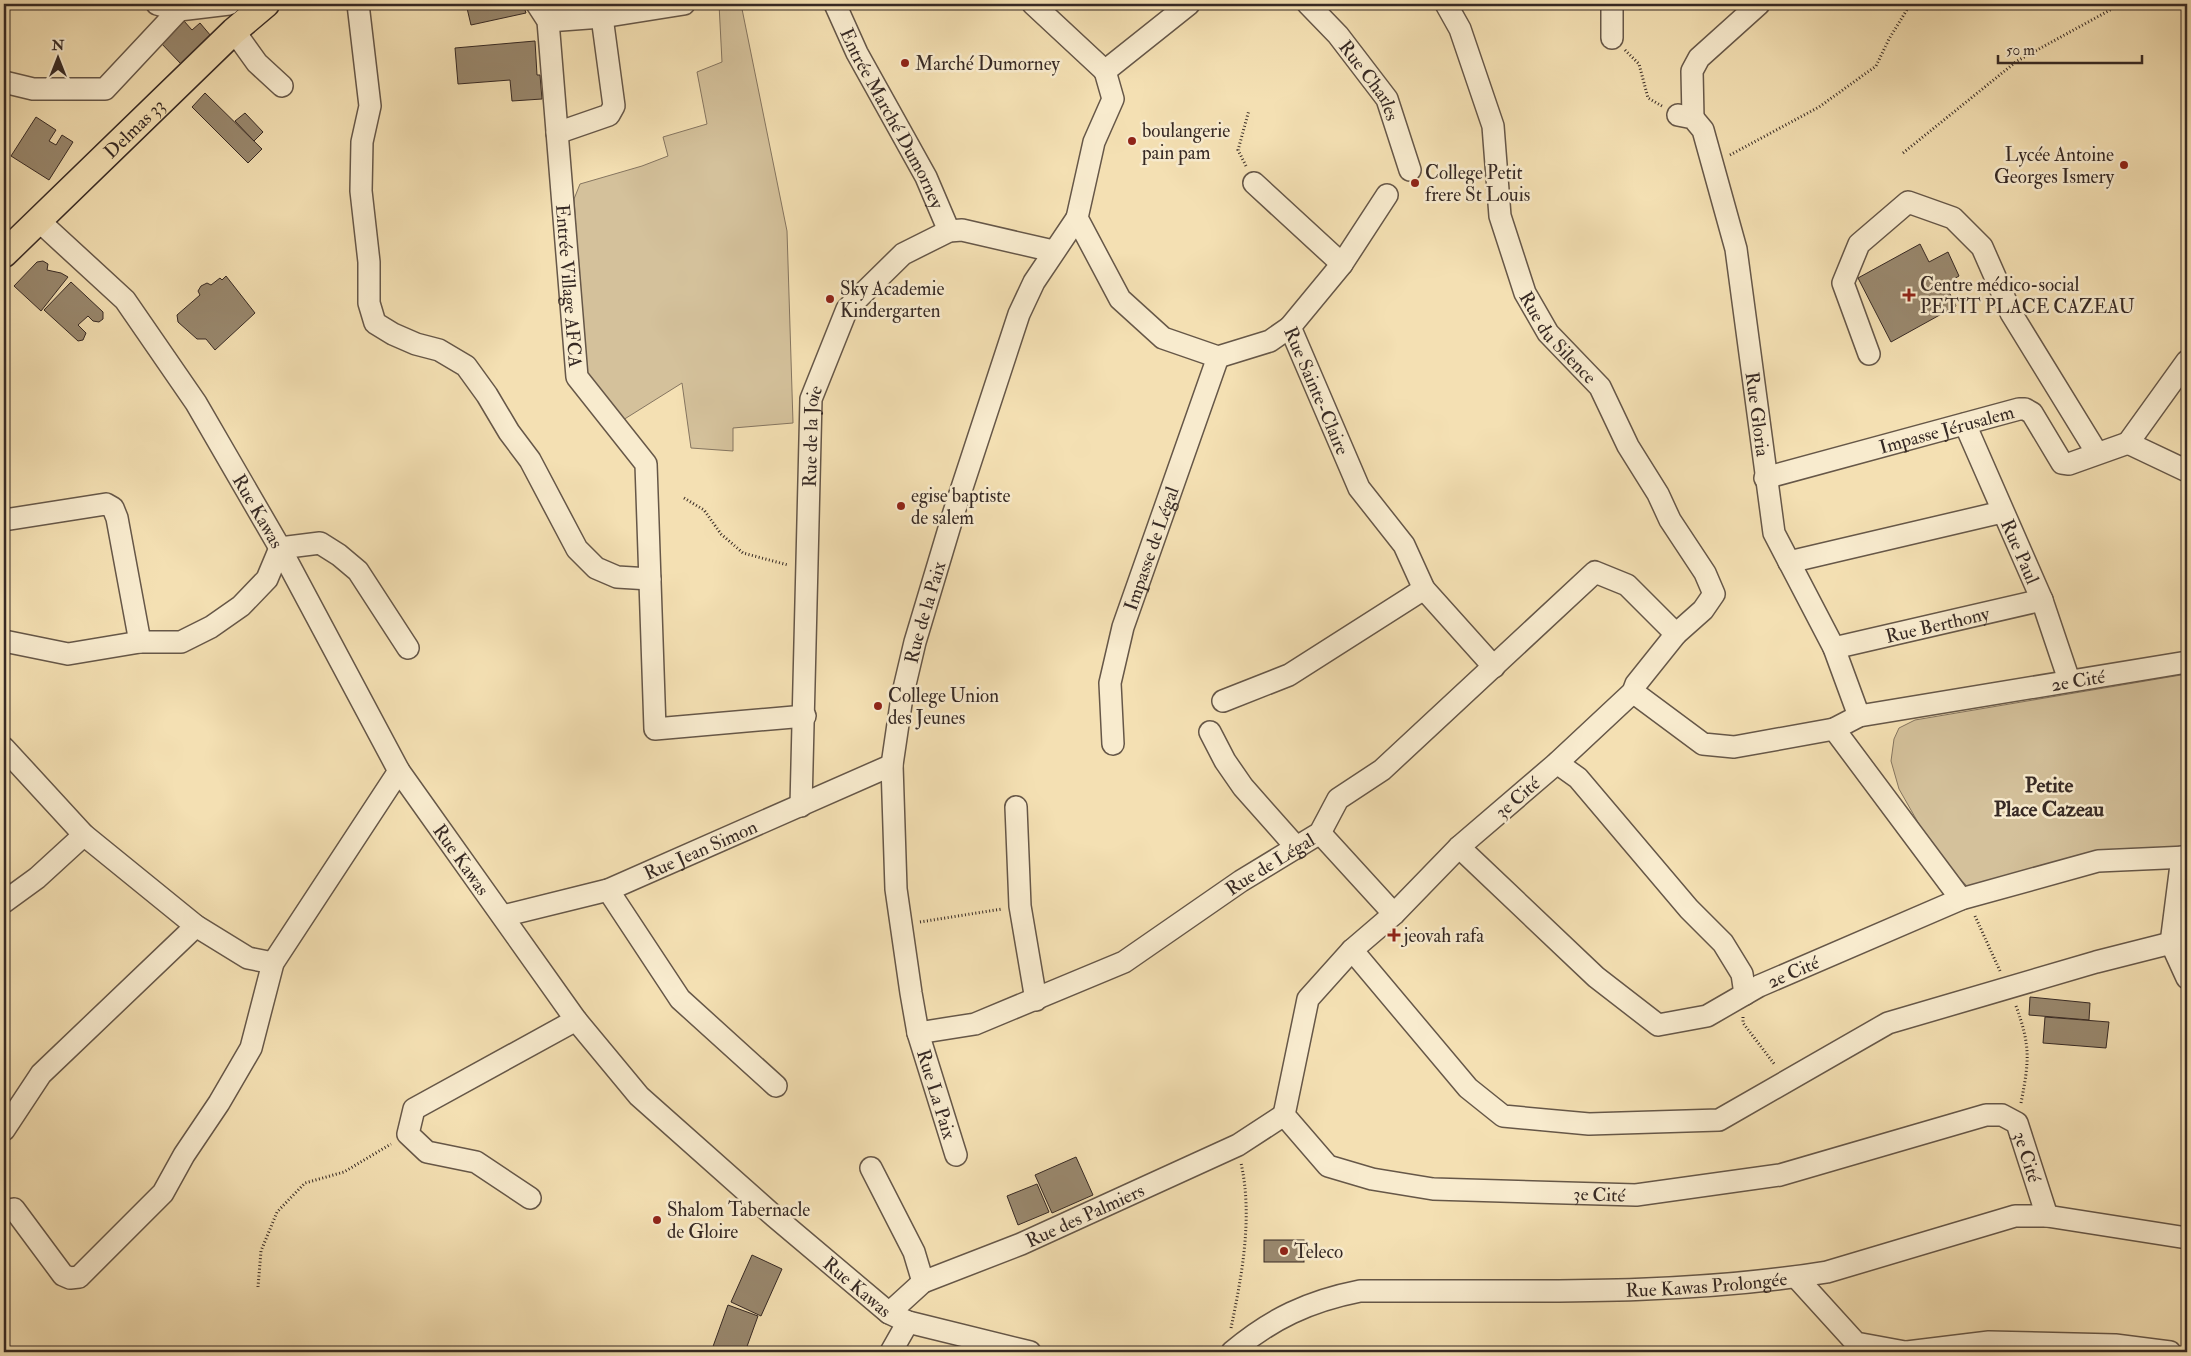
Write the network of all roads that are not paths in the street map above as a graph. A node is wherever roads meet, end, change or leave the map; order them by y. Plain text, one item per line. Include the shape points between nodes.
1 (157, 4) edge
2 (228, 4) edge
3 (266, 4) edge
4 (358, 4) edge
5 (684, 4) edge
6 (835, 4) edge
7 (1033, 4) edge
8 (1189, 4) edge
9 (1308, 4) edge
10 (1446, 4) edge
11 (1612, 4) edge
12 (1759, 4) edge
13 (179, 10) junction
14 (542, 12) edge
15 (602, 16) junction
16 (234, 30) junction
17 (1612, 38) road end
18 (1105, 71) junction
19 (4, 82) edge
20 (282, 86) dead end
21 (557, 133) junction
22 (1410, 170) dead end
23 (1254, 183) road end
24 (1387, 195) dead end
25 (1077, 218) junction
26 (38, 220) junction
27 (949, 231) junction
28 (9, 242) edge
29 (1053, 252) junction
30 (1342, 264) junction
31 (1290, 327) junction
32 (1869, 354) dead end
33 (1218, 357) junction
34 (2187, 361) edge
35 (1965, 424) junction
36 (2128, 444) junction
37 (2097, 453) junction
38 (2187, 471) edge
39 (1765, 478) junction
40 (2002, 512) junction
41 (4, 520) edge
42 (280, 548) junction
43 (1789, 562) junction
44 (650, 579) junction
45 (1424, 589) junction
46 (2042, 600) junction
47 (1676, 634) junction
48 (4, 641) edge
49 (140, 642) junction
50 (408, 648) dead end
51 (1834, 648) junction
52 (2187, 662) edge
53 (1494, 667) junction
54 (2070, 680) junction
55 (1635, 688) junction
56 (1223, 701) dead end
57 (805, 716) junction
58 (1859, 716) junction
59 (1834, 729) junction
60 (1210, 732) dead end
61 (1112, 744) dead end
62 (4, 748) edge
63 (1557, 763) junction
64 (892, 765) junction
65 (399, 771) junction
66 (802, 806) junction
67 (1016, 807) dead end
68 (1320, 833) junction
69 (84, 834) junction
70 (1459, 847) junction
71 (1297, 848) junction
72 (2184, 857) edge
73 (608, 890) junction
74 (1961, 899) junction
75 (4, 902) edge
76 (1394, 914) junction
77 (503, 916) junction
78 (196, 926) junction
79 (2171, 943) junction
80 (1352, 950) junction
81 (273, 963) junction
82 (2187, 978) edge
83 (1745, 994) junction
84 (1036, 1000) junction
85 (576, 1020) junction
86 (918, 1033) junction
87 (776, 1086) dead end
88 (1284, 1115) junction
89 (4, 1130) edge
90 (956, 1155) dead end
91 (871, 1168) dead end
92 (530, 1198) dead end
93 (14, 1209) dead end
94 (2047, 1216) junction
95 (2187, 1238) edge
96 (1796, 1277) junction
97 (923, 1282) junction
98 (889, 1313) junction
99 (908, 1322) junction
100 (891, 1352) edge
101 (1030, 1352) edge
102 (1232, 1352) edge
103 (1906, 1352) edge
104 (2170, 1352) edge

1 - 13 street
2 - 13 street
3 - 16 main road, Delmas 33
4 - 44 street via 370,106 362,142 361,191 369,262 369,303 375,323 401,338 438,350 466,366 530,460 577,549 596,568 617,577
5 - 15 street
6 - 27 street, Entrée Marché Dumorney via 857,53 926,177
7 - 18 street
8 - 18 street
9 - 22 street, Rue Charles via 1338,35 1387,98
10 - 47 street, Rue du Silence via 1460,29 1493,126 1500,216 1525,293 1548,332 1600,387 1628,446 1670,520 1705,572 1714,594 1703,610
11 - 17 street
12 - 39 street, Rue Gloria via 1699,58 1692,71 1685,117 1703,130 1736,249
13 - 19 street via 105,89 33,89
14 - 15 street
14 - 21 street, Entrée Village AFCA
15 - 21 street via 614,106 609,115
16 - 20 street via 257,63
16 - 26 main road, Delmas 33
18 - 25 street via 1112,100 1094,142
21 - 44 street, Entrée Village AFCA via 577,377 646,464
23 - 30 street
24 - 30 street
25 - 29 street, Rue de la Paix
25 - 33 street via 1120,299 1163,338
26 - 28 main road, Delmas 33
26 - 42 street, Rue Kawas via 125,300 196,403
27 - 29 street via 962,230
27 - 57 street, Rue de la Joie via 903,254 847,309 812,399
29 - 64 street, Rue de la Paix via 1019,314 954,512 915,642 902,697
30 - 31 street
31 - 33 street, Rue Sainte-Claire via 1270,341
31 - 45 street, Rue Sainte-Claire via 1359,488 1404,545
32 - 37 street via 1843,283 1859,244 1908,202 1953,218 1982,247 2011,313
33 - 61 street, Impasse de Légal via 1124,627 1110,683
34 - 36 street
35 - 37 street, Impasse Jérusalem via 2025,408 2032,413 2062,463 2069,464
35 - 39 street, Impasse Jérusalem
35 - 40 street, Rue Paul
36 - 37 street, Impasse Jérusalem
36 - 38 street
39 - 43 street, Rue Gloria via 1774,534
40 - 43 street
40 - 46 street, Rue Paul
41 - 49 street via 106,504 113,508
42 - 49 street via 267,579 241,606 212,627 180,642
42 - 50 street via 320,543 339,555 358,571
42 - 65 street, Rue Kawas
43 - 51 street, Rue Gloria
44 - 57 street, Entrée Village AFCA via 655,729
45 - 53 street, Rue Sainte-Claire
45 - 56 street via 1289,675
46 - 51 street, Rue Berthony
46 - 54 street, Rue Paul
47 - 53 street, Rue de Légal via 1627,585 1595,572
47 - 55 street, 3e Cité
48 - 49 street via 68,654
51 - 58 street, Rue Gloria
52 - 54 street, 2e Cité
53 - 68 street, Rue de Légal via 1382,770 1338,799
54 - 58 street, 2e Cité
55 - 59 street, 2e Cité via 1704,744 1734,747
55 - 63 street, 3e Cité
57 - 66 street, Rue de la Joie
58 - 59 street, 2e Cité
59 - 74 street
60 - 71 street via 1243,788
62 - 69 street
63 - 70 street, 3e Cité
63 - 83 street via 1578,778 1689,909 1723,943 1742,974
64 - 66 street, Rue Jean Simon
64 - 86 street, Rue de la Paix via 894,856
65 - 77 street, Rue Kawas
65 - 81 street
66 - 73 street, Rue Jean Simon
67 - 84 street via 1020,906
68 - 71 street, Rue de Légal
68 - 76 street
69 - 75 street via 37,878
69 - 78 street
70 - 76 street, 3e Cité
70 - 83 street, 2e Cité via 1596,977 1658,1025 1707,1016
71 - 84 street, Rue de Légal via 1241,881 1124,962
72 - 74 street, 2e Cité via 2098,861
72 - 79 street
73 - 77 street, Rue Jean Simon
73 - 87 street via 680,998
74 - 83 street, 2e Cité
76 - 80 street, 3e Cité
77 - 85 street, Rue Kawas
78 - 81 street via 248,958
78 - 89 street via 41,1074
79 - 80 street via 1888,1023 1719,1120 1589,1124 1503,1116 1468,1088
79 - 82 street
80 - 88 street, 3e Cité via 1308,999
81 - 93 street via 250,1048 219,1104 163,1193 79,1277 63,1275
84 - 86 street, Rue de Légal via 975,1024
85 - 92 street via 414,1108 408,1134 427,1152 476,1162
85 - 98 street, Rue Kawas via 639,1096
86 - 90 street, Rue La Paix
88 - 94 street, 3e Cité via 1328,1166 1372,1179 1433,1189 1636,1195 1780,1175 1986,1115 2002,1115 2017,1123
88 - 97 street, Rue des Palmiers via 1238,1145 1021,1244
91 - 97 street via 914,1252
94 - 95 street, Rue Kawas Prolongée
94 - 96 street, Rue Kawas Prolongée via 2016,1216 1827,1272
96 - 102 street, Rue Kawas Prolongée via 1676,1288 1360,1291 1330,1297 1292,1311
96 - 103 street via 1856,1343
97 - 98 street, Rue des Palmiers
98 - 99 street, Rue Kawas
99 - 100 street
99 - 101 street, Rue Kawas
103 - 104 street via 1989,1342 2115,1345

